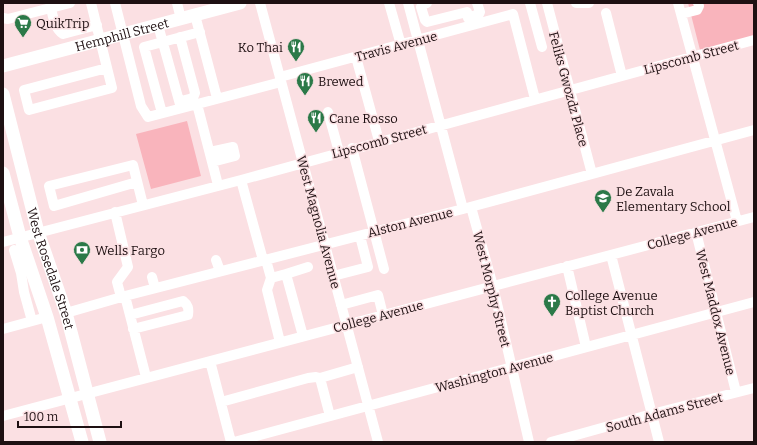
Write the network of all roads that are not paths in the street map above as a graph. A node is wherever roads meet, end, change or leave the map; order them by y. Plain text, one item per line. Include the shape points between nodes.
1 (70, 3) edge
2 (91, 3) edge
3 (115, 3) edge
4 (177, 3) edge
5 (240, 3) edge
6 (260, 3) edge
7 (389, 3) edge
8 (408, 3) edge
9 (427, 3) edge
10 (478, 3) edge
11 (530, 3) edge
12 (547, 3) edge
13 (576, 3) edge
14 (589, 3) edge
15 (678, 3) edge
16 (698, 3) edge
17 (51, 8) junction
18 (606, 13) dead end
19 (681, 14) junction
20 (195, 15) junction
21 (468, 15) edge
22 (3, 18) edge
23 (181, 19) junction
24 (97, 25) junction
25 (158, 25) junction
26 (200, 32) junction
27 (123, 35) junction
28 (180, 37) junction
29 (418, 40) junction
30 (754, 40) edge
31 (101, 41) junction
32 (162, 41) junction
33 (401, 44) junction
34 (542, 47) dead end
35 (354, 57) junction
36 (693, 57) junction
37 (3, 66) edge
38 (107, 68) junction
39 (622, 76) junction
40 (280, 79) junction
41 (569, 90) junction
42 (3, 94) edge
43 (218, 98) junction
44 (535, 99) junction
45 (197, 104) junction
46 (180, 105) junction
47 (328, 112) dead end
48 (162, 113) junction
49 (440, 125) junction
50 (754, 130) edge
51 (715, 141) junction
52 (376, 142) junction
53 (352, 148) junction
54 (339, 152) junction
55 (302, 162) junction
56 (3, 173) edge
57 (592, 174) junction
58 (241, 180) junction
59 (137, 182) junction
60 (218, 186) junction
61 (143, 205) junction
62 (467, 208) junction
63 (115, 212) junction
64 (754, 217) edge
65 (737, 221) junction
66 (38, 232) junction
67 (374, 232) junction
68 (696, 232) junction
69 (360, 236) junction
70 (20, 237) junction
71 (3, 242) edge
72 (325, 244) junction
73 (14, 250) dead end
74 (611, 255) junction
75 (216, 260) dead end
76 (264, 260) junction
77 (567, 266) junction
78 (308, 267) dead end
79 (384, 269) dead end
80 (26, 271) junction
81 (220, 272) junction
82 (286, 274) junction
83 (333, 276) junction
84 (152, 277) dead end
85 (271, 278) junction
86 (493, 286) junction
87 (37, 288) junction
88 (155, 288) junction
89 (24, 292) junction
90 (123, 296) junction
91 (754, 302) edge
92 (341, 305) junction
93 (717, 312) junction
94 (66, 313) junction
95 (130, 315) junction
96 (383, 315) junction
97 (47, 317) junction
98 (32, 321) junction
99 (346, 325) junction
100 (3, 329) edge
101 (133, 329) junction
102 (632, 335) junction
103 (303, 336) junction
104 (280, 342) junction
105 (586, 347) junction
106 (210, 361) junction
107 (358, 367) junction
108 (512, 367) junction
109 (146, 378) junction
110 (320, 378) junction
111 (754, 388) edge
112 (736, 392) junction
113 (88, 393) junction
114 (70, 398) junction
115 (221, 402) junction
116 (368, 405) junction
117 (652, 414) junction
118 (3, 416) edge
119 (330, 416) junction
120 (82, 442) edge
121 (100, 442) edge
122 (233, 442) edge
123 (378, 442) edge
124 (529, 442) edge
125 (551, 442) edge
126 (659, 442) edge

1 - 17 street
2 - 24 street
3 - 27 street
4 - 23 street
5 - 20 main road, Hemphill Street
6 - 40 street, West Magnolia Avenue
7 - 33 street
8 - 29 street, West Morphy Street
9 - 21 street via 422,7 425,20 428,22
10 - 21 street via 479,14
11 - 34 street
12 - 41 street, Feliks Gwozdz Place
13 - 14 street
15 - 19 street
16 - 19 street via 696,10
17 - 22 street
17 - 24 street via 56,27 63,34
18 - 39 street
19 - 36 street
20 - 23 main road, Hemphill Street
20 - 26 street
21 - 29 street, Travis Avenue
21 - 44 street, Travis Avenue via 512,14
23 - 25 main road, Hemphill Street
24 - 31 street
25 - 27 main road, Hemphill Street
25 - 32 street
26 - 28 street
26 - 43 street
27 - 31 main road, Hemphill Street
27 - 48 street, Travis Avenue via 141,106 148,117
28 - 32 street
28 - 46 street via 195,95
29 - 33 street, Travis Avenue
29 - 49 street, West Morphy Street
30 - 36 street, Lipscomb Street
31 - 37 main road, Hemphill Street
31 - 38 street
32 - 46 street
32 - 48 street via 144,47
33 - 35 street, Travis Avenue
35 - 40 street, Travis Avenue
35 - 52 street
36 - 39 street, Lipscomb Street
36 - 51 street
38 - 38 street via 112,88 29,110 24,90
39 - 41 street, Lipscomb Street
40 - 43 street, Travis Avenue
40 - 55 street, West Magnolia Avenue
41 - 44 street, Lipscomb Street
41 - 57 street, Feliks Gwozdz Place
42 - 66 main road, West Rosedale Street
43 - 45 street, Travis Avenue
44 - 49 street, Lipscomb Street
45 - 46 street, Travis Avenue
45 - 60 street
46 - 48 street, Travis Avenue
47 - 54 street
49 - 52 street, Lipscomb Street
49 - 62 street, West Morphy Street
50 - 51 street, Alston Avenue
51 - 57 street, Alston Avenue
51 - 65 street
52 - 53 street, Lipscomb Street
53 - 54 street, Lipscomb Street
53 - 67 street
54 - 55 street, Lipscomb Street
55 - 58 street, Lipscomb Street
55 - 72 street, West Magnolia Avenue
56 - 70 main road, West Rosedale Street
57 - 62 street, Alston Avenue
58 - 60 street, Lipscomb Street
58 - 76 street
59 - 59 street via 133,165 49,186 54,206
59 - 61 street
60 - 61 street, Lipscomb Street
61 - 63 street, Lipscomb Street
62 - 67 street, Alston Avenue
62 - 86 street, West Morphy Street
63 - 66 street, Lipscomb Street
63 - 90 street via 128,267 117,282
64 - 65 street, College Avenue
65 - 68 street, College Avenue
66 - 70 street, Lipscomb Street
66 - 94 main road, West Rosedale Street
67 - 69 street, Alston Avenue
67 - 79 street
68 - 74 street, College Avenue
68 - 93 street, West Maddox Avenue
69 - 72 street, Alston Avenue
69 - 83 street via 368,267
70 - 71 street, Lipscomb Street
70 - 80 main road, West Rosedale Street
72 - 76 street, Alston Avenue
72 - 83 street, West Magnolia Avenue
73 - 80 street
74 - 77 street, College Avenue
74 - 102 street
75 - 81 street
76 - 81 street, Alston Avenue
76 - 85 street
77 - 86 street, College Avenue
77 - 105 street
78 - 82 street
80 - 87 main road, West Rosedale Street
80 - 89 street
81 - 88 street, Alston Avenue
82 - 85 street
82 - 103 street
83 - 92 street, West Magnolia Avenue
84 - 88 street
85 - 104 street via 267,290
86 - 96 street, College Avenue
86 - 108 street, West Morphy Street
87 - 89 street
87 - 97 main road, West Rosedale Street
88 - 90 street, Alston Avenue
89 - 98 street
90 - 94 street, Alston Avenue
90 - 95 street
91 - 93 street, Washington Avenue
92 - 96 street via 378,295
92 - 99 street, West Magnolia Avenue
93 - 102 street, Washington Avenue
93 - 112 street, West Maddox Avenue
94 - 113 main road, West Rosedale Street
95 - 101 street
95 - 101 street via 183,301 188,305 188,315
96 - 99 street, College Avenue
97 - 98 street
97 - 114 main road, West Rosedale Street
98 - 100 street
99 - 103 street, College Avenue
99 - 107 street, West Magnolia Avenue
101 - 109 street
102 - 105 street, Washington Avenue
102 - 117 street
103 - 104 street, College Avenue
104 - 106 street, College Avenue
105 - 108 street, Washington Avenue
106 - 109 street, College Avenue
106 - 115 street
107 - 110 street
107 - 116 street, West Magnolia Avenue
108 - 116 street, Washington Avenue
108 - 124 street, West Morphy Street
109 - 113 street, College Avenue
110 - 115 street via 308,378
110 - 119 street
111 - 112 street, South Adams Street
112 - 117 street, South Adams Street
113 - 114 street, College Avenue
113 - 121 main road, West Rosedale Street
114 - 118 street, College Avenue
114 - 120 main road, West Rosedale Street
115 - 122 street
116 - 119 street, Washington Avenue
116 - 123 street, West Magnolia Avenue
117 - 125 street, South Adams Street
117 - 126 street
119 - 122 street, Washington Avenue

